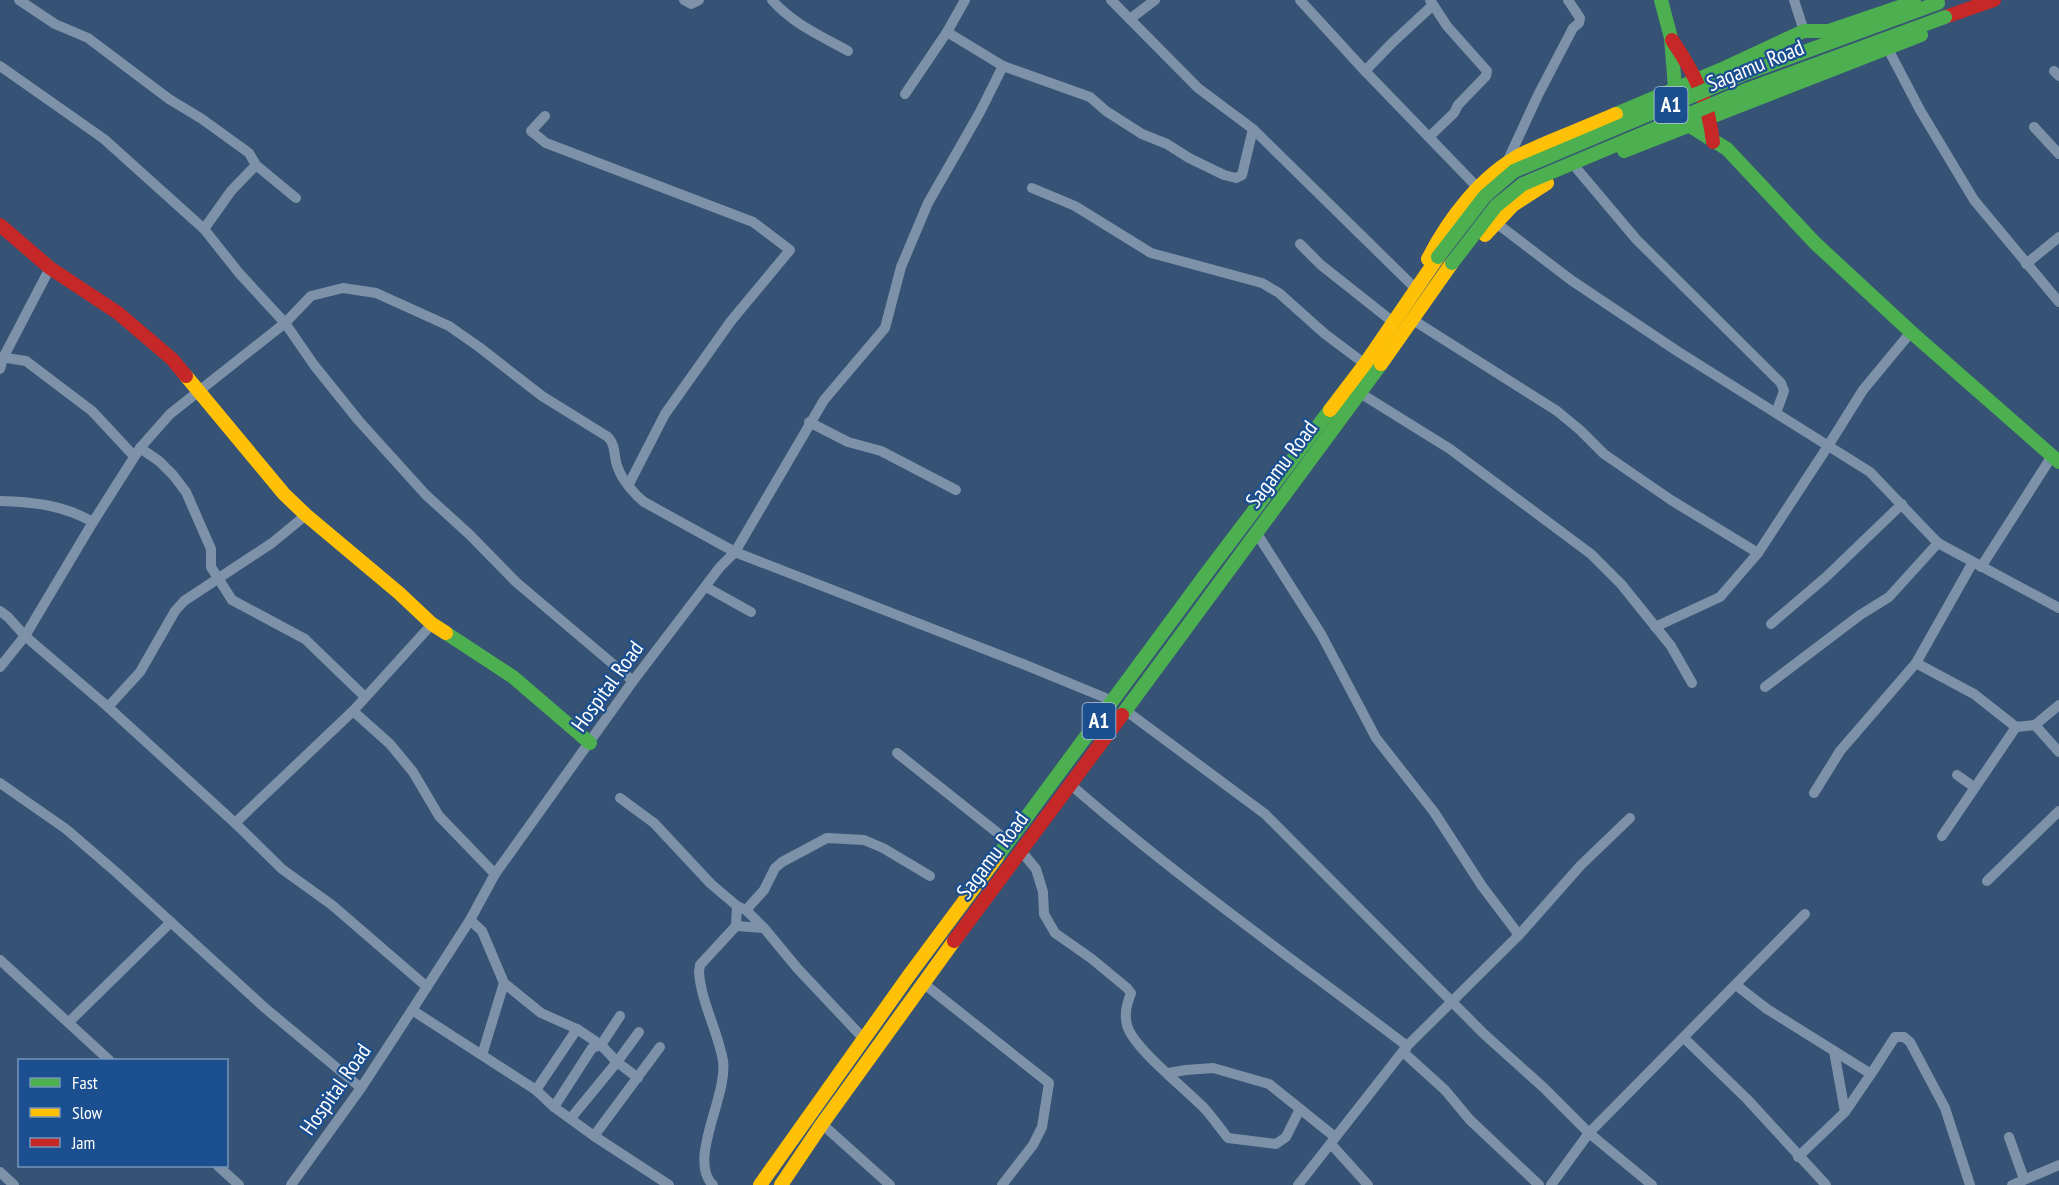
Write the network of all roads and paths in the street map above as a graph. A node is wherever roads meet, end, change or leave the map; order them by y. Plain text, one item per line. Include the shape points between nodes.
1 (19, 0) edge
2 (684, 0) edge
3 (699, 0) edge
4 (772, 0) edge
5 (965, 0) edge
6 (1111, 0) edge
7 (1155, 0) edge
8 (1300, 0) edge
9 (1568, 0) edge
10 (1661, 0) edge
11 (1794, 0) edge
12 (1921, 0) edge
13 (1942, 1) edge
14 (1987, 2) edge
15 (1431, 3) edge
16 (1130, 19) junction
17 (1804, 31) junction
18 (947, 32) junction
19 (1671, 38) junction
20 (1888, 49) junction
21 (848, 51) dead end
22 (0, 66) edge
23 (1003, 66) junction
24 (1365, 71) junction
25 (1698, 79) junction
26 (1675, 88) junction
27 (905, 94) dead end
28 (546, 116) dead end
29 (1711, 117) junction
30 (1690, 126) junction
31 (2034, 128) dead end
32 (1253, 129) junction
33 (1429, 137) junction
34 (1713, 142) junction
35 (2059, 154) edge
36 (1508, 162) junction
37 (256, 165) junction
38 (1577, 169) junction
39 (1032, 188) dead end
40 (1479, 189) junction
41 (296, 198) dead end
42 (1495, 222) junction
43 (0, 225) edge
44 (204, 229) junction
45 (2059, 237) edge
46 (1300, 244) dead end
47 (2026, 264) junction
48 (50, 268) junction
49 (1425, 275) junction
50 (1439, 283) junction
51 (1416, 289) junction
52 (2059, 302) edge
53 (1413, 320) junction
54 (1393, 322) junction
55 (285, 323) junction
56 (1911, 332) junction
57 (1, 361) edge
58 (1365, 364) junction
59 (199, 392) junction
60 (1360, 393) junction
61 (1776, 413) junction
62 (809, 422) junction
63 (1828, 446) junction
64 (137, 452) junction
65 (2056, 458) edge
66 (629, 484) junction
67 (956, 490) dead end
68 (0, 501) edge
69 (1902, 504) junction
70 (306, 515) junction
71 (93, 522) junction
72 (1256, 532) junction
73 (1938, 543) junction
74 (735, 552) junction
75 (1758, 553) junction
76 (1977, 564) junction
77 (218, 580) junction
78 (706, 587) junction
79 (2059, 608) edge
80 (0, 611) edge
81 (751, 612) dead end
82 (432, 624) junction
83 (1771, 624) dead end
84 (1655, 627) junction
85 (25, 636) junction
86 (1916, 663) junction
87 (0, 667) edge
88 (633, 681) junction
89 (1692, 683) dead end
90 (1765, 687) dead end
91 (365, 697) junction
92 (1113, 701) junction
93 (2059, 705) edge
94 (108, 707) junction
95 (1125, 710) junction
96 (353, 711) junction
97 (2035, 725) junction
98 (2016, 727) junction
99 (590, 744) junction
100 (2059, 752) edge
101 (897, 753) dead end
102 (1957, 775) dead end
103 (0, 783) edge
104 (1071, 785) junction
105 (1974, 787) junction
106 (1814, 793) dead end
107 (620, 798) dead end
108 (2059, 811) edge
109 (1630, 818) dead end
110 (235, 823) junction
111 (1942, 836) dead end
112 (1009, 842) junction
113 (1021, 851) junction
114 (495, 874) junction
115 (930, 876) dead end
116 (1987, 881) dead end
117 (742, 908) junction
118 (1805, 914) dead end
119 (470, 920) junction
120 (171, 922) junction
121 (736, 926) junction
122 (764, 928) junction
123 (1519, 935) junction
124 (0, 960) edge
125 (504, 983) junction
126 (923, 983) junction
127 (1736, 985) junction
128 (427, 987) junction
129 (1453, 1002) junction
130 (412, 1010) junction
131 (620, 1016) dead end
132 (69, 1022) junction
133 (577, 1029) junction
134 (639, 1032) dead end
135 (1684, 1038) junction
136 (864, 1039) junction
137 (601, 1045) junction
138 (660, 1047) dead end
139 (1405, 1049) junction
140 (1834, 1051) junction
141 (482, 1055) junction
142 (108, 1059) edge
143 (617, 1062) junction
144 (1168, 1073) junction
145 (1871, 1074) junction
146 (639, 1078) junction
147 (361, 1088) junction
148 (536, 1090) junction
149 (554, 1107) junction
150 (1300, 1109) junction
151 (1845, 1112) junction
152 (571, 1118) junction
153 (822, 1124) junction
154 (1590, 1133) junction
155 (594, 1136) junction
156 (2009, 1137) dead end
157 (1333, 1141) junction
158 (1798, 1157) junction
159 (2059, 1166) edge
160 (219, 1167) edge
161 (772, 1167) junction
162 (0, 1172) edge
163 (2024, 1179) junction
164 (785, 1180) edge
165 (14, 1185) edge
166 (238, 1185) edge
167 (291, 1185) edge
168 (669, 1185) edge
169 (713, 1185) edge
170 (760, 1185) edge
171 (890, 1185) edge
172 (1002, 1185) edge
173 (1298, 1185) edge
174 (1368, 1185) edge
175 (1539, 1185) edge
176 (1551, 1185) edge
177 (1652, 1185) edge
178 (1826, 1185) edge
179 (1970, 1185) edge
180 (2012, 1185) edge

1 - 37 street via 55,24 88,38 249,153
2 - 3 street via 692,4
4 - 21 street via 803,27
5 - 18 street
6 - 16 street
7 - 16 street
8 - 24 street
9 - 36 street via 1580,18 1579,23 1538,95
10 - 19 main road
11 - 17 street
12 - 17 main road via 1829,31
13 - 49 main road, Sagamu Road / A1, bridge via 1744,74 1514,171 1485,196
14 - 20 main road via 1966,16
14 - 50 main road, Sagamu Road / A1, bridge via 1749,89 1523,184 1496,206
15 - 24 street
15 - 33 street via 1487,71
16 - 32 street via 1198,88
17 - 25 main road
18 - 23 street
18 - 27 street
19 - 25 main road
19 - 26 main road
20 - 29 main road
20 - 47 street via 1974,200
22 - 44 street via 104,139
23 - 32 street via 1090,98 1142,134 1224,175 1242,175
23 - 62 street, Hospital Road via 928,203 901,267 885,328
24 - 33 street
25 - 26 main road
25 - 29 main road
26 - 30 main road
26 - 36 main road
28 - 66 street via 531,131 546,143 753,222 790,250 731,321 664,414
29 - 30 main road
29 - 34 main road
30 - 34 main road
30 - 38 main road
31 - 35 street
32 - 51 street
33 - 40 street
34 - 56 main road via 1727,149 1815,243
36 - 40 main road
37 - 41 street
37 - 44 street via 231,191
38 - 42 main road via 1530,191
38 - 61 street via 1636,239 1781,383 1784,391
39 - 58 street via 1076,206 1151,253 1262,284 1279,293
40 - 49 main road via 1433,249
42 - 50 main road via 1456,271
42 - 61 street via 1571,280
43 - 48 main road
44 - 55 street
45 - 47 street
46 - 54 street
47 - 52 street
48 - 57 street
48 - 59 main road via 118,313 172,359
49 - 51 main road, Sagamu Road / A1
50 - 53 main road, Sagamu Road / A1
51 - 54 main road, Sagamu Road / A1
53 - 60 main road, Sagamu Road / A1
53 - 75 street via 1557,411 1604,454
54 - 58 main road, Sagamu Road / A1
55 - 59 street
55 - 66 street via 311,296 343,288 376,293 449,326 542,396 608,437 618,469
55 - 88 street via 359,421 426,495 516,582
56 - 63 street via 1863,390
56 - 65 main road
57 - 64 street via 26,361 92,411
58 - 92 main road, Sagamu Road / A1
59 - 64 street via 170,414
59 - 70 main road
60 - 72 main road, Sagamu Road / A1
60 - 84 street via 1450,449 1591,554
61 - 63 street
62 - 67 street via 848,442 881,451
62 - 74 street, Hospital Road
63 - 69 street via 1870,472
63 - 75 street
64 - 71 street
64 - 77 street via 159,461 186,492 211,549 211,567
65 - 76 street
66 - 74 street via 644,502
68 - 71 street via 34,502 76,513
69 - 73 street
69 - 83 street
70 - 77 street
70 - 82 main road
71 - 85 street
72 - 95 main road, Sagamu Road / A1
72 - 123 street via 1321,634 1376,738
73 - 76 street
73 - 90 street via 1889,597
74 - 78 street, Hospital Road
74 - 92 street
75 - 84 street via 1720,597
76 - 79 street
76 - 86 street
77 - 91 street via 232,600 305,639
77 - 94 street via 184,600 140,672
78 - 81 street
78 - 88 street, Hospital Road
80 - 85 street
82 - 91 street
82 - 99 main road via 513,677
84 - 89 street
85 - 87 street
85 - 94 street
86 - 98 street via 1974,694
86 - 106 street via 1840,751
88 - 99 street, Hospital Road
91 - 96 street
92 - 112 main road, Sagamu Road / A1
93 - 97 street
94 - 110 street
95 - 104 main road, Sagamu Road / A1
95 - 129 street via 1265,814
96 - 110 street
96 - 114 street via 390,744 413,772 439,816
97 - 98 street
97 - 100 street
98 - 105 street
99 - 114 street, Hospital Road
101 - 112 street
102 - 105 street
103 - 120 street via 66,829
104 - 113 main road, Sagamu Road / A1
104 - 139 street via 1123,830
105 - 111 street
107 - 117 street via 654,823 711,884
108 - 116 street
109 - 123 street via 1581,865
110 - 128 street via 282,869 332,905
112 - 136 main road, Sagamu Road / A1
113 - 126 main road, Sagamu Road / A1
113 - 144 street via 1036,869 1044,914 1055,933 1127,988 1131,993 1125,1009 1127,1027 1148,1057
114 - 119 street, Hospital Road
115 - 117 street via 864,840 827,838 782,862 764,890
117 - 121 street
117 - 122 street
118 - 127 street
119 - 125 street via 482,931
119 - 128 street, Hospital Road
120 - 132 street
120 - 147 street
121 - 122 street
121 - 169 street via 700,965 699,972 723,1061 723,1084 706,1140 704,1165
122 - 136 street
123 - 129 street
124 - 132 street
125 - 133 street via 541,1013
125 - 141 street
126 - 153 main road, Sagamu Road / A1
126 - 172 street via 1049,1083 1042,1127
127 - 135 street
127 - 140 street
128 - 130 street, Hospital Road
129 - 139 street
129 - 154 street
130 - 141 street
130 - 147 street, Hospital Road
131 - 137 street
132 - 142 street
133 - 137 street
133 - 148 street
134 - 143 street
135 - 154 street
135 - 158 street via 1747,1099
136 - 161 main road, Sagamu Road / A1
137 - 143 street
137 - 149 street via 592,1048
138 - 146 street
139 - 157 street
139 - 175 street via 1470,1120
140 - 145 street
140 - 151 street
141 - 148 street
143 - 146 street
143 - 152 street
144 - 150 street via 1213,1068 1235,1074 1269,1084
144 - 150 street via 1228,1138 1276,1144 1286,1137
145 - 151 street
145 - 179 street via 1895,1037 1910,1042 1945,1108
146 - 155 street
147 - 167 street, Hospital Road
148 - 149 street
149 - 152 street
150 - 157 street
151 - 158 street
152 - 155 street
153 - 164 main road, Sagamu Road / A1
153 - 171 street
154 - 176 street
154 - 177 street
155 - 168 street
156 - 163 street
157 - 173 street
157 - 174 street
158 - 178 street
159 - 163 street
160 - 166 street
161 - 164 main road
161 - 170 main road, Sagamu Road / A1
162 - 165 street
163 - 180 street

